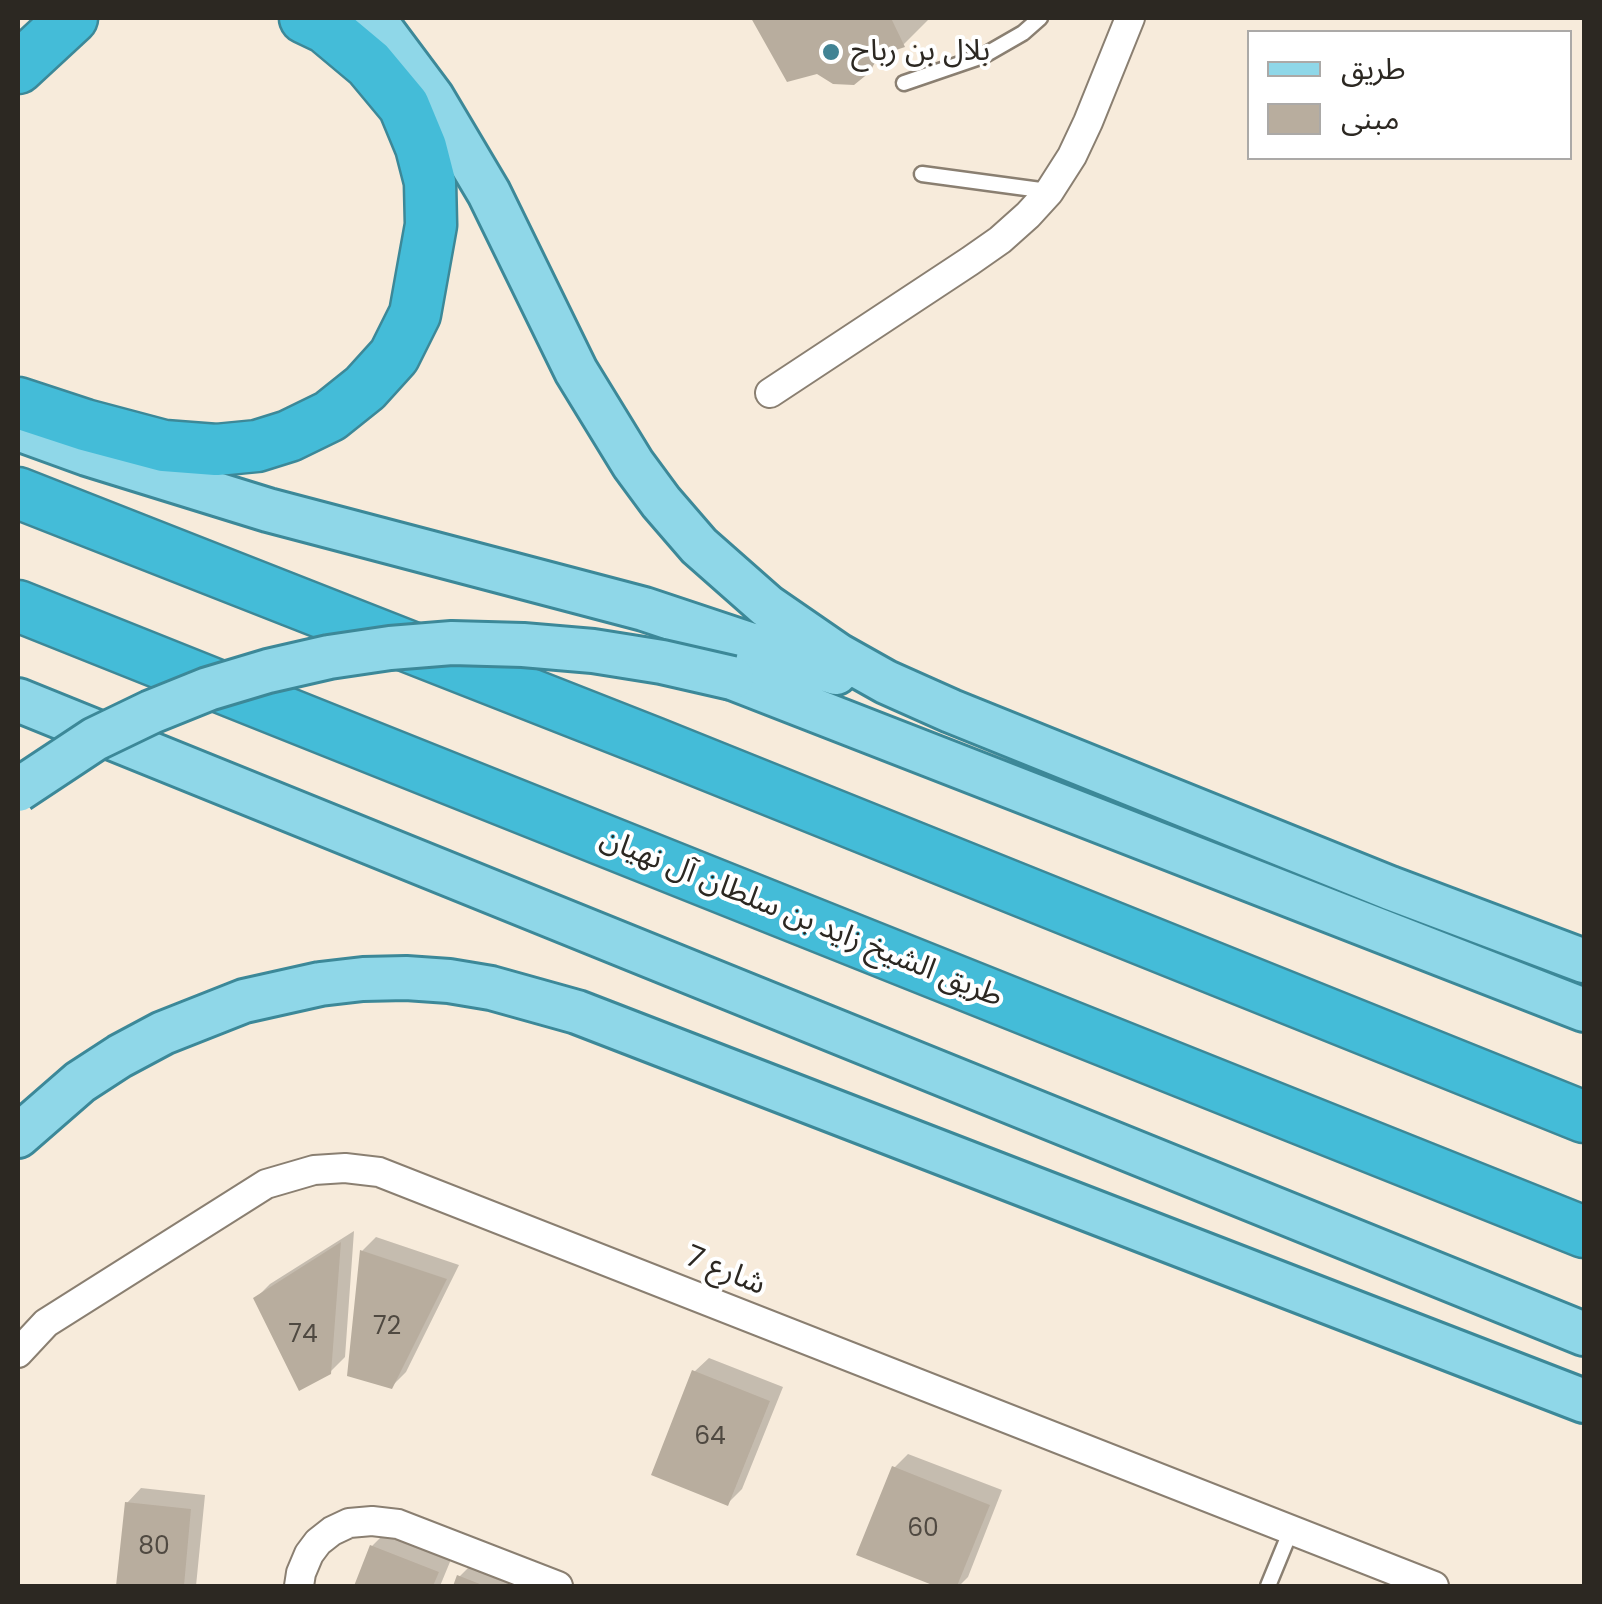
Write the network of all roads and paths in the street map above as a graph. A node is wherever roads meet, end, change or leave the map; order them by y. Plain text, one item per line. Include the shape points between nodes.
1 (72, 18) edge
2 (305, 18) edge
3 (373, 18) edge
4 (1040, 18) edge
5 (1130, 18) edge
6 (18, 68) edge
7 (904, 83) dead end
8 (922, 174) dead end
9 (1048, 192) junction
10 (770, 393) dead end
11 (18, 402) edge
12 (18, 428) edge
13 (18, 493) edge
14 (18, 606) edge
15 (18, 700) edge
16 (950, 711) junction
17 (18, 790) edge
18 (1584, 960) edge
19 (1584, 1010) edge
20 (1584, 1117) edge
21 (18, 1136) edge
22 (1584, 1232) edge
23 (1584, 1334) edge
24 (18, 1353) edge
25 (1584, 1401) edge
26 (1290, 1530) junction
27 (299, 1586) edge
28 (558, 1586) edge
29 (1268, 1586) edge
30 (1434, 1586) edge

1 - 6 highway
2 - 11 highway via 369,64 404,106 421,147 432,225 414,314 394,356 330,416 257,446 164,446
3 - 16 main road via 432,97 489,193 576,371 661,502 741,585 801,631
4 - 7 lane via 984,56
5 - 9 street via 1072,156
8 - 9 lane
9 - 10 street via 1000,240
12 - 16 main road via 268,510 644,609
13 - 20 highway
14 - 22 highway, طريق الشيخ زايد بن سلطان آل نهيان
15 - 23 main road
16 - 18 main road
17 - 19 main road, bridge via 94,739 268,671 452,642 593,651 732,678
21 - 25 main road via 120,1056 244,1001 363,980 477,986 577,1012
24 - 26 street, شارع 7 via 46,1323 266,1184 314,1170 379,1172
26 - 29 lane
26 - 30 street, شارع 7
27 - 28 street via 318,1542 349,1522 372,1521 398,1524

